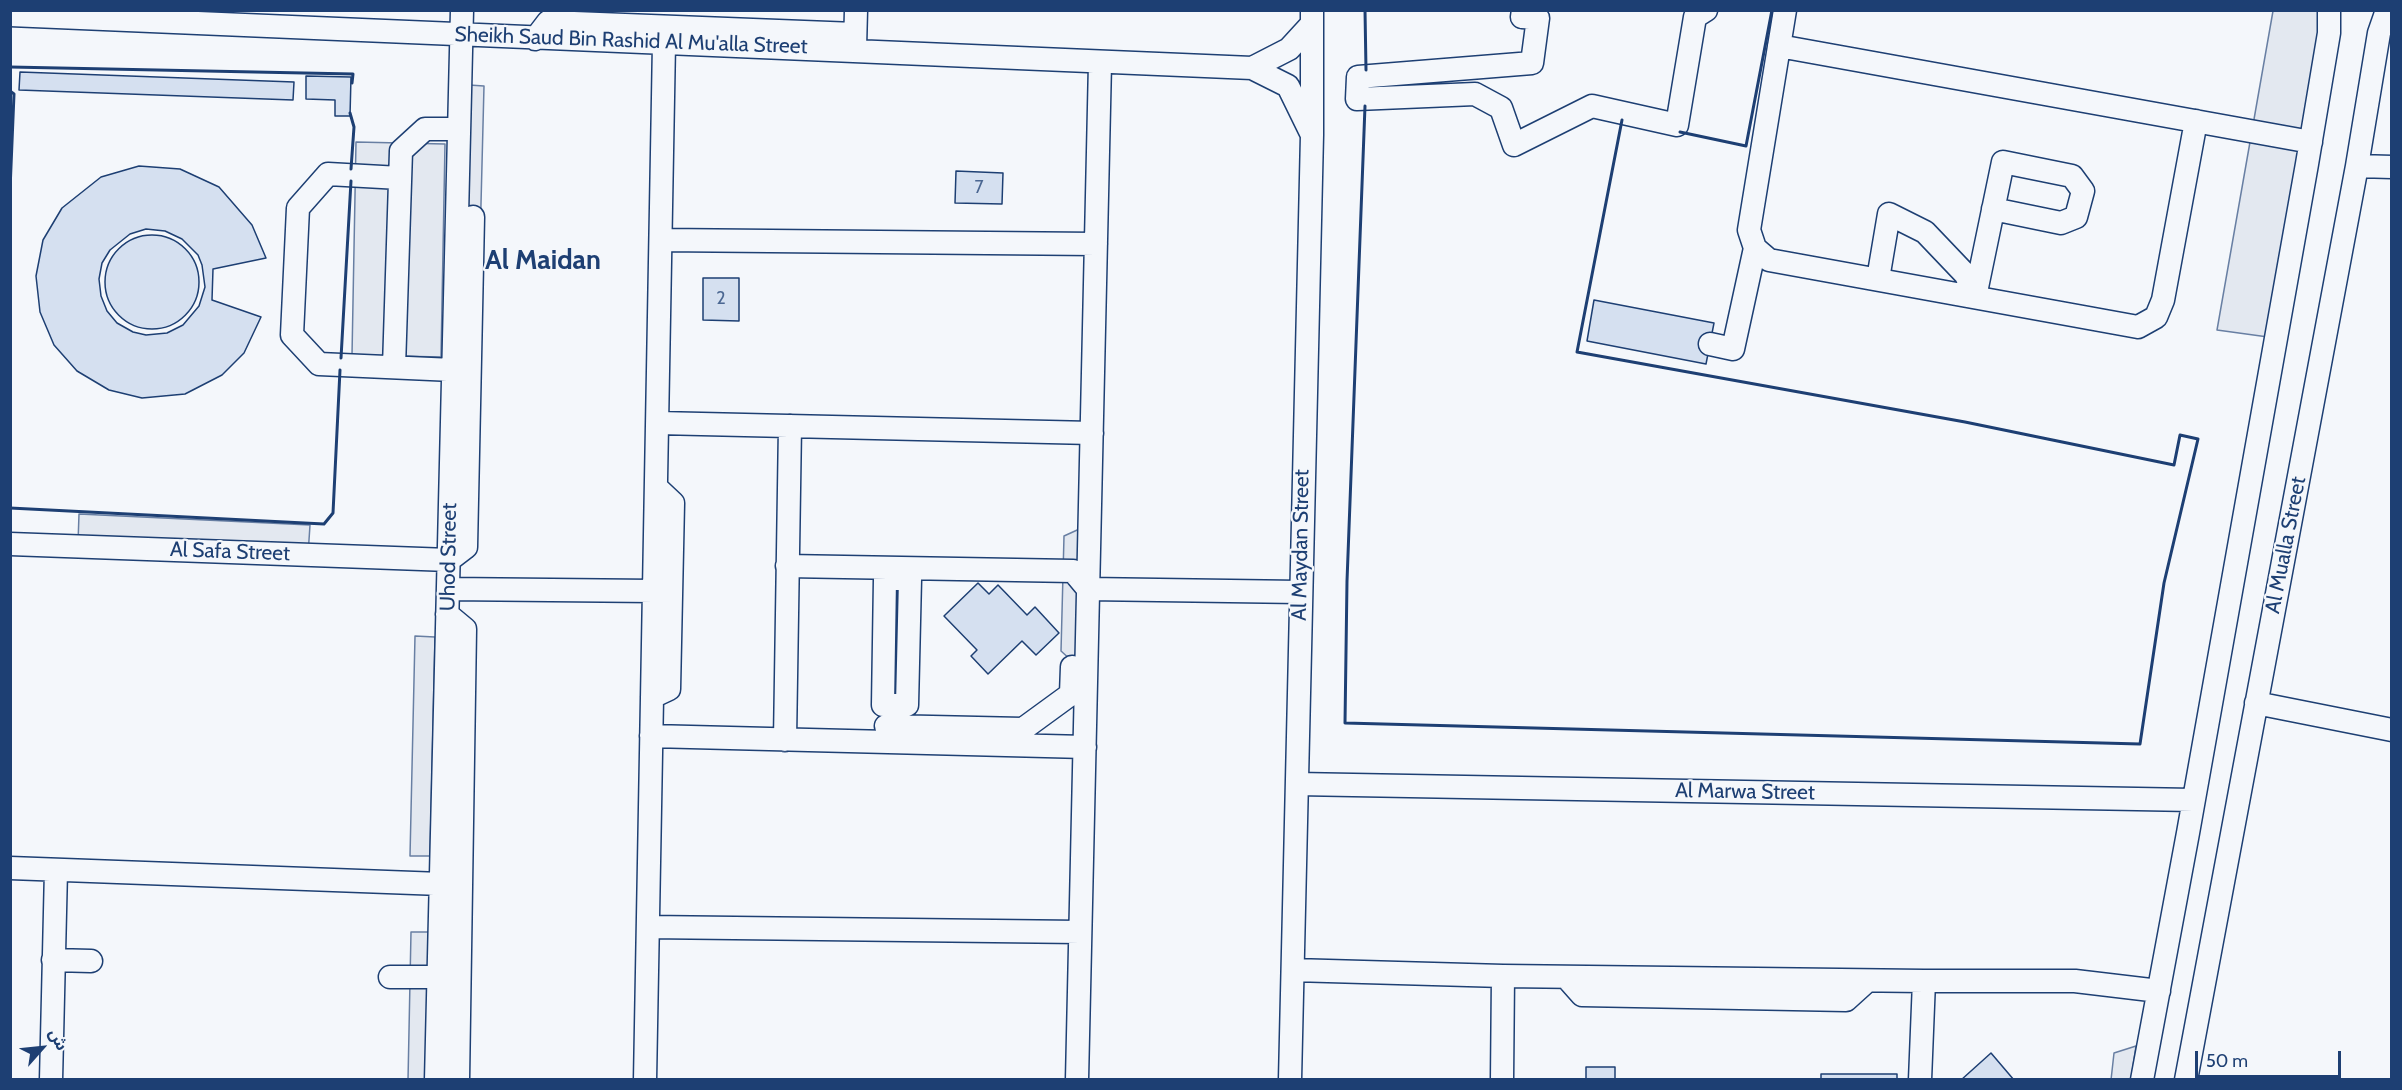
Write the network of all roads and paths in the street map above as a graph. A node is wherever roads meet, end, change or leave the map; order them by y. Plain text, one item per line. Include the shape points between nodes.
1 (462, 10) edge
2 (856, 10) edge
3 (1523, 10) edge
4 (1706, 10) edge
5 (1785, 10) edge
6 (2330, 10) edge
7 (2387, 10) edge
8 (10, 15) edge
9 (1311, 18) edge
10 (461, 35) junction
11 (535, 39) junction
12 (855, 42) junction
13 (664, 43) junction
14 (1779, 46) junction
15 (1100, 63) junction
16 (1252, 69) junction
17 (460, 80) junction
18 (2196, 121) junction
19 (459, 129) junction
20 (1312, 135) junction
21 (2311, 142) junction
22 (2357, 166) junction
23 (2391, 167) edge
24 (400, 178) junction
25 (1993, 209) dead end
26 (661, 240) junction
27 (1096, 244) junction
28 (1755, 248) junction
29 (1878, 279) junction
30 (1975, 297) junction
31 (1710, 344) dead end
32 (394, 367) junction
33 (453, 370) junction
34 (658, 423) junction
35 (790, 426) junction
36 (1092, 433) junction
37 (656, 487) junction
38 (1090, 524) junction
39 (10, 544) edge
40 (449, 560) junction
41 (787, 566) junction
42 (1073, 571) junction
43 (448, 589) junction
44 (1088, 589) junction
45 (654, 591) junction
46 (1300, 592) junction
47 (447, 614) junction
48 (652, 697) junction
49 (2256, 703) junction
50 (886, 724) junction
51 (2391, 730) edge
52 (651, 736) junction
53 (785, 740) junction
54 (1084, 747) junction
55 (1297, 783) junction
56 (2193, 800) junction
57 (10, 868) edge
58 (56, 870) junction
59 (441, 884) junction
60 (648, 927) junction
61 (1080, 932) junction
62 (53, 960) junction
63 (91, 961) dead end
64 (1293, 970) junction
65 (438, 976) junction
66 (1503, 976) junction
67 (390, 977) dead end
68 (1924, 981) junction
69 (2159, 991) junction
70 (51, 1080) edge
71 (436, 1080) edge
72 (458, 1080) edge
73 (645, 1080) edge
74 (1077, 1080) edge
75 (1290, 1080) edge
76 (1502, 1080) edge
77 (1920, 1080) edge
78 (2142, 1080) edge
79 (2186, 1080) edge

1 - 10 street, Uhod Street
2 - 12 street
3 - 4 street via 1522,17 1538,18 1532,63 1358,77 1357,99 1475,94 1501,108 1514,145 1592,106 1677,125 1695,17
5 - 14 street
6 - 21 street
7 - 22 street, Al Mualla Street via 2379,33
8 - 10 street, Sheikh Saud Bin Rashid Al Mu'alla Street
9 - 16 street via 1288,49
9 - 20 street, Al Maydan Street
10 - 11 street, Sheikh Saud Bin Rashid Al Mu'alla Street
10 - 17 street, Uhod Street
11 - 12 street via 548,22
11 - 13 street, Sheikh Saud Bin Rashid Al Mu'alla Street
12 - 13 street, Sheikh Saud Bin Rashid Al Mu'alla Street
12 - 15 street, Sheikh Saud Bin Rashid Al Mu'alla Street
13 - 26 street
14 - 18 street
14 - 28 street via 1749,230
15 - 16 street, Sheikh Saud Bin Rashid Al Mu'alla Street
15 - 27 street
16 - 20 street, Sheikh Saud Bin Rashid Al Mu'alla Street via 1288,86
17 - 19 street, Uhod Street
17 - 40 street via 475,98 466,547
18 - 21 street
18 - 30 street via 2163,300 2156,317 2138,327
19 - 24 street via 425,129 401,151
19 - 33 street, Uhod Street
20 - 46 street, Al Maydan Street
21 - 56 street
22 - 23 street
22 - 49 street, Al Mualla Street
24 - 32 street
24 - 32 street via 328,174 298,208 292,335 319,364
25 - 30 street
26 - 27 street
26 - 34 street
27 - 36 street
28 - 29 street via 1769,260
28 - 31 street via 1733,349
29 - 30 street
29 - 30 street via 1889,214 1925,232 1966,275
32 - 33 street
33 - 40 street, Uhod Street
34 - 35 street
34 - 37 street
35 - 36 street
35 - 41 street
36 - 38 street
37 - 45 street
37 - 48 street via 673,503 673,515 669,689
38 - 42 street via 1073,546
38 - 44 street
39 - 40 street, Al Safa Street
40 - 43 street, Uhod Street
41 - 42 street
41 - 53 street
42 - 44 street
42 - 50 street via 1071,694 1023,729
43 - 45 street
43 - 47 street, Uhod Street
44 - 46 street
44 - 54 street
45 - 48 street
46 - 55 street, Al Maydan Street
47 - 59 street, Uhod Street
47 - 72 street via 465,629
48 - 52 street
49 - 51 street
49 - 79 street, Al Mualla Street
50 - 50 street via 907,705 909,579 885,579
50 - 53 street
50 - 54 street
52 - 53 street
52 - 60 street
54 - 61 street
55 - 56 street, Al Marwa Street
55 - 64 street, Al Maydan Street
56 - 69 street
57 - 58 street
58 - 59 street
58 - 62 street
59 - 65 street, Uhod Street
60 - 61 street
60 - 73 street
61 - 74 street
62 - 63 street
62 - 70 street
64 - 66 street
64 - 75 street, Al Maydan Street
65 - 67 street
65 - 71 street, Uhod Street
66 - 68 street
66 - 76 street
68 - 69 street via 2075,981
68 - 77 street
69 - 78 street

